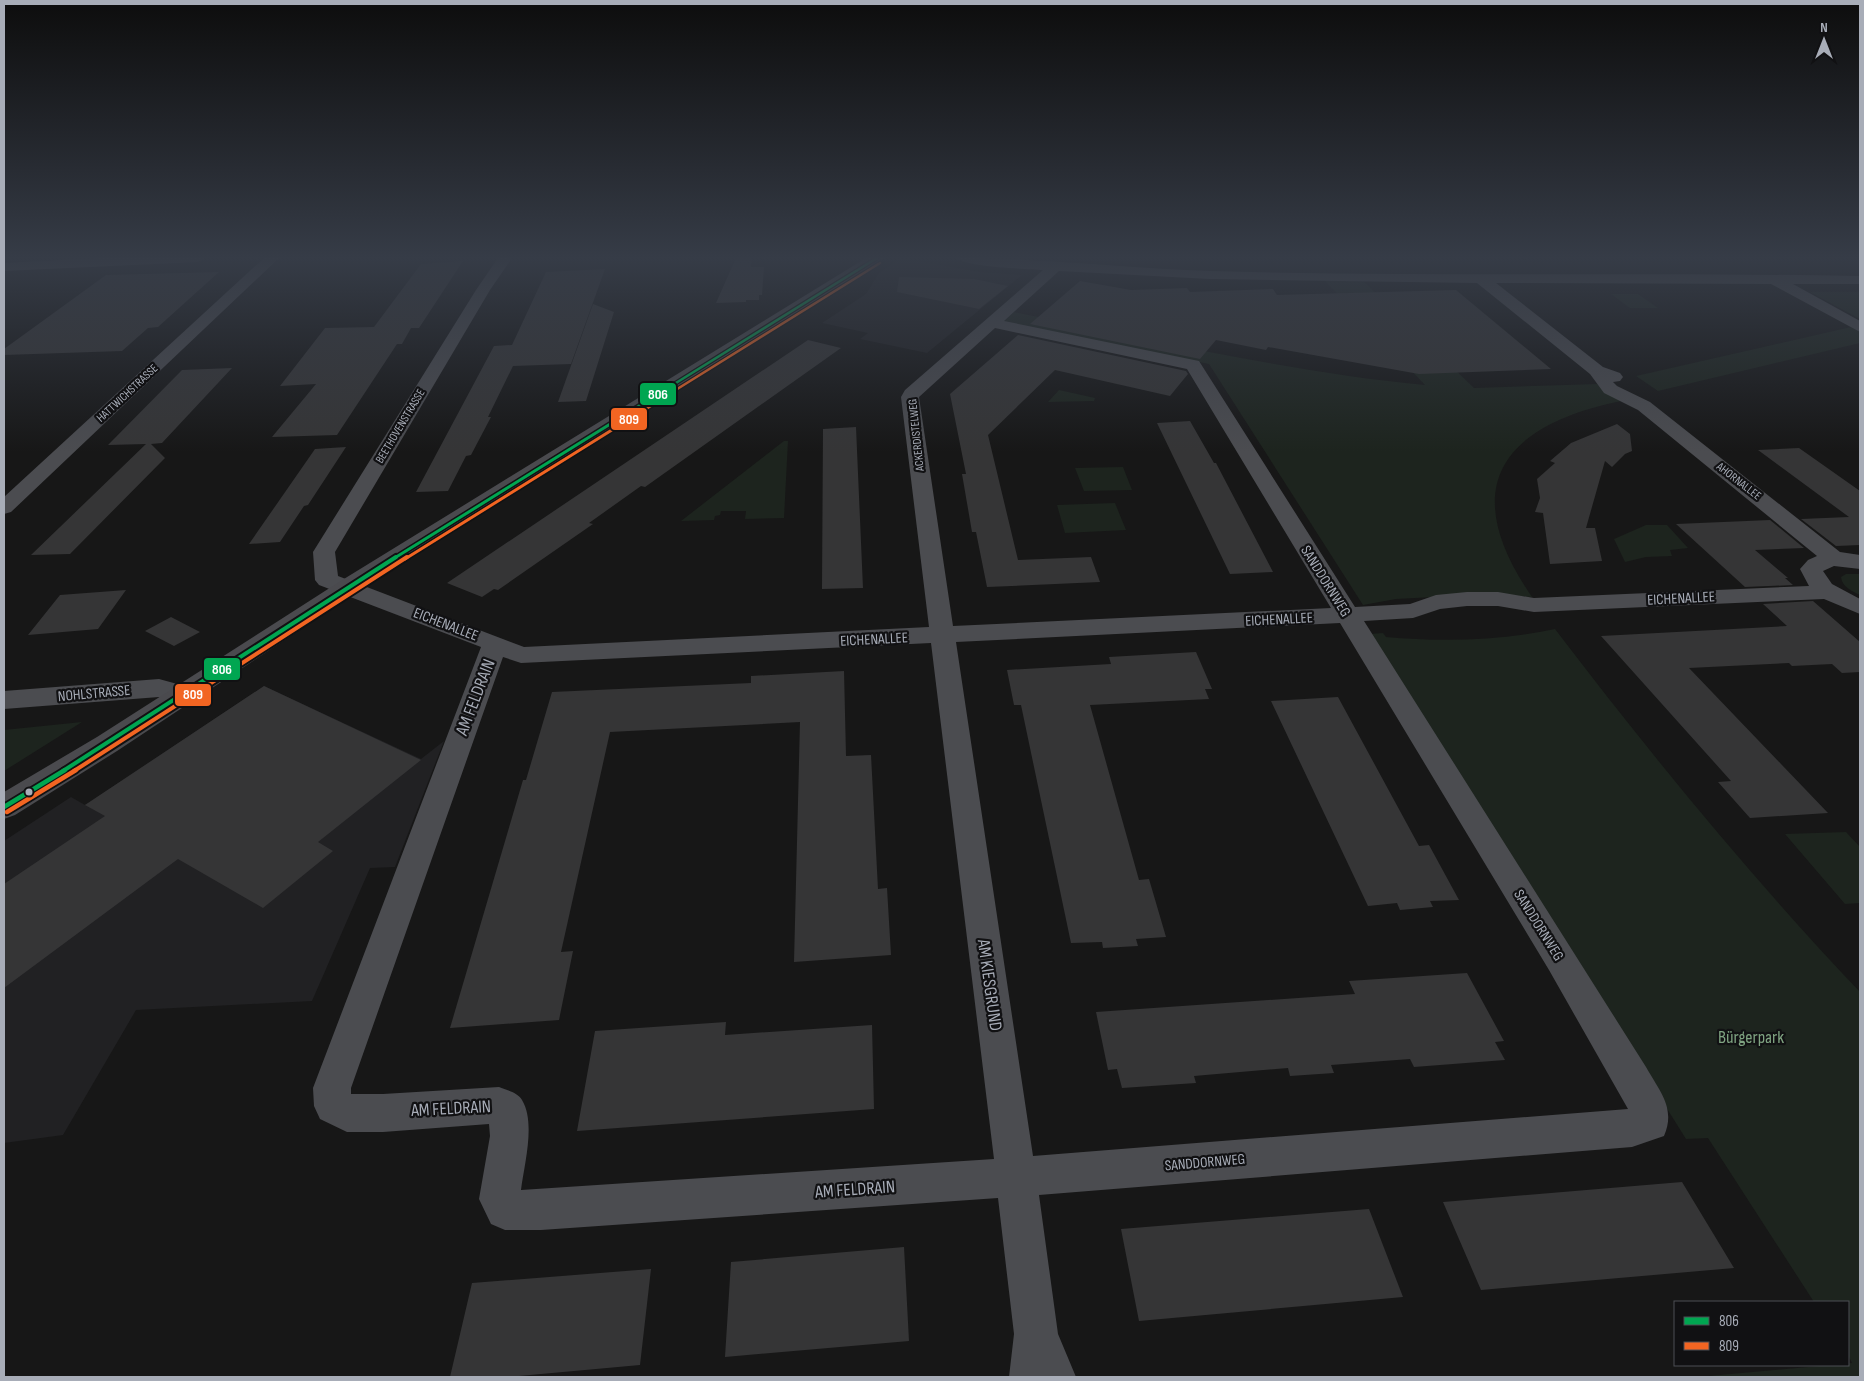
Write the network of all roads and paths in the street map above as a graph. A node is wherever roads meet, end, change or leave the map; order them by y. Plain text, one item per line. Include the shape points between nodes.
1 (203, 322) edge
2 (463, 322) edge
3 (774, 322) edge
4 (1536, 322) edge
5 (992, 323) joint
6 (4, 508) edge
7 (1835, 558) junction
8 (1860, 562) edge
9 (348, 588) junction
10 (1828, 592) junction
11 (1860, 607) edge
12 (1346, 616) junction
13 (942, 636) junction
14 (495, 644) junction
15 (183, 694) junction
16 (4, 700) edge
17 (4, 807) edge
18 (1016, 1177) junction
19 (1036, 1334) junction
20 (1032, 1377) edge
21 (1053, 1377) edge

1 - 6 street, HATTWICHSTRASSE
2 - 9 street, BEETHOVENSTRASSE via 324,552 327,580
3 - 9 main road
4 - 7 street, AHORNALLEE via 1597,371 1600,380 1612,390 1641,405
5 - 12 street, SANDDORNWEG via 1193,364
5 - 13 street, ACKERDISTELWEG via 910,397
7 - 8 street, AHORNALLEE
7 - 10 street via 1819,561 1811,569 1814,580
9 - 14 street, EICHENALLEE
9 - 15 main road
10 - 11 street
10 - 12 street, EICHENALLEE via 1534,605 1510,615 1480,617 1447,617 1413,611
12 - 13 street, EICHENALLEE
12 - 18 street, SANDDORNWEG via 1561,960 1649,1110 1650,1123 1632,1128
13 - 14 street, EICHENALLEE via 521,655
13 - 18 street, AM KIESGRUND
14 - 18 street, AM FELDRAIN via 332,1088 333,1106 347,1112 383,1112 499,1105 508,1112 509,1136 499,1199 505,1210
15 - 16 street, NOHLSTRASSE via 159,688
15 - 17 main road
18 - 19 street, AM KIESGRUND
19 - 20 street, AM KIESGRUND
19 - 21 street, AM KIESGRUND

